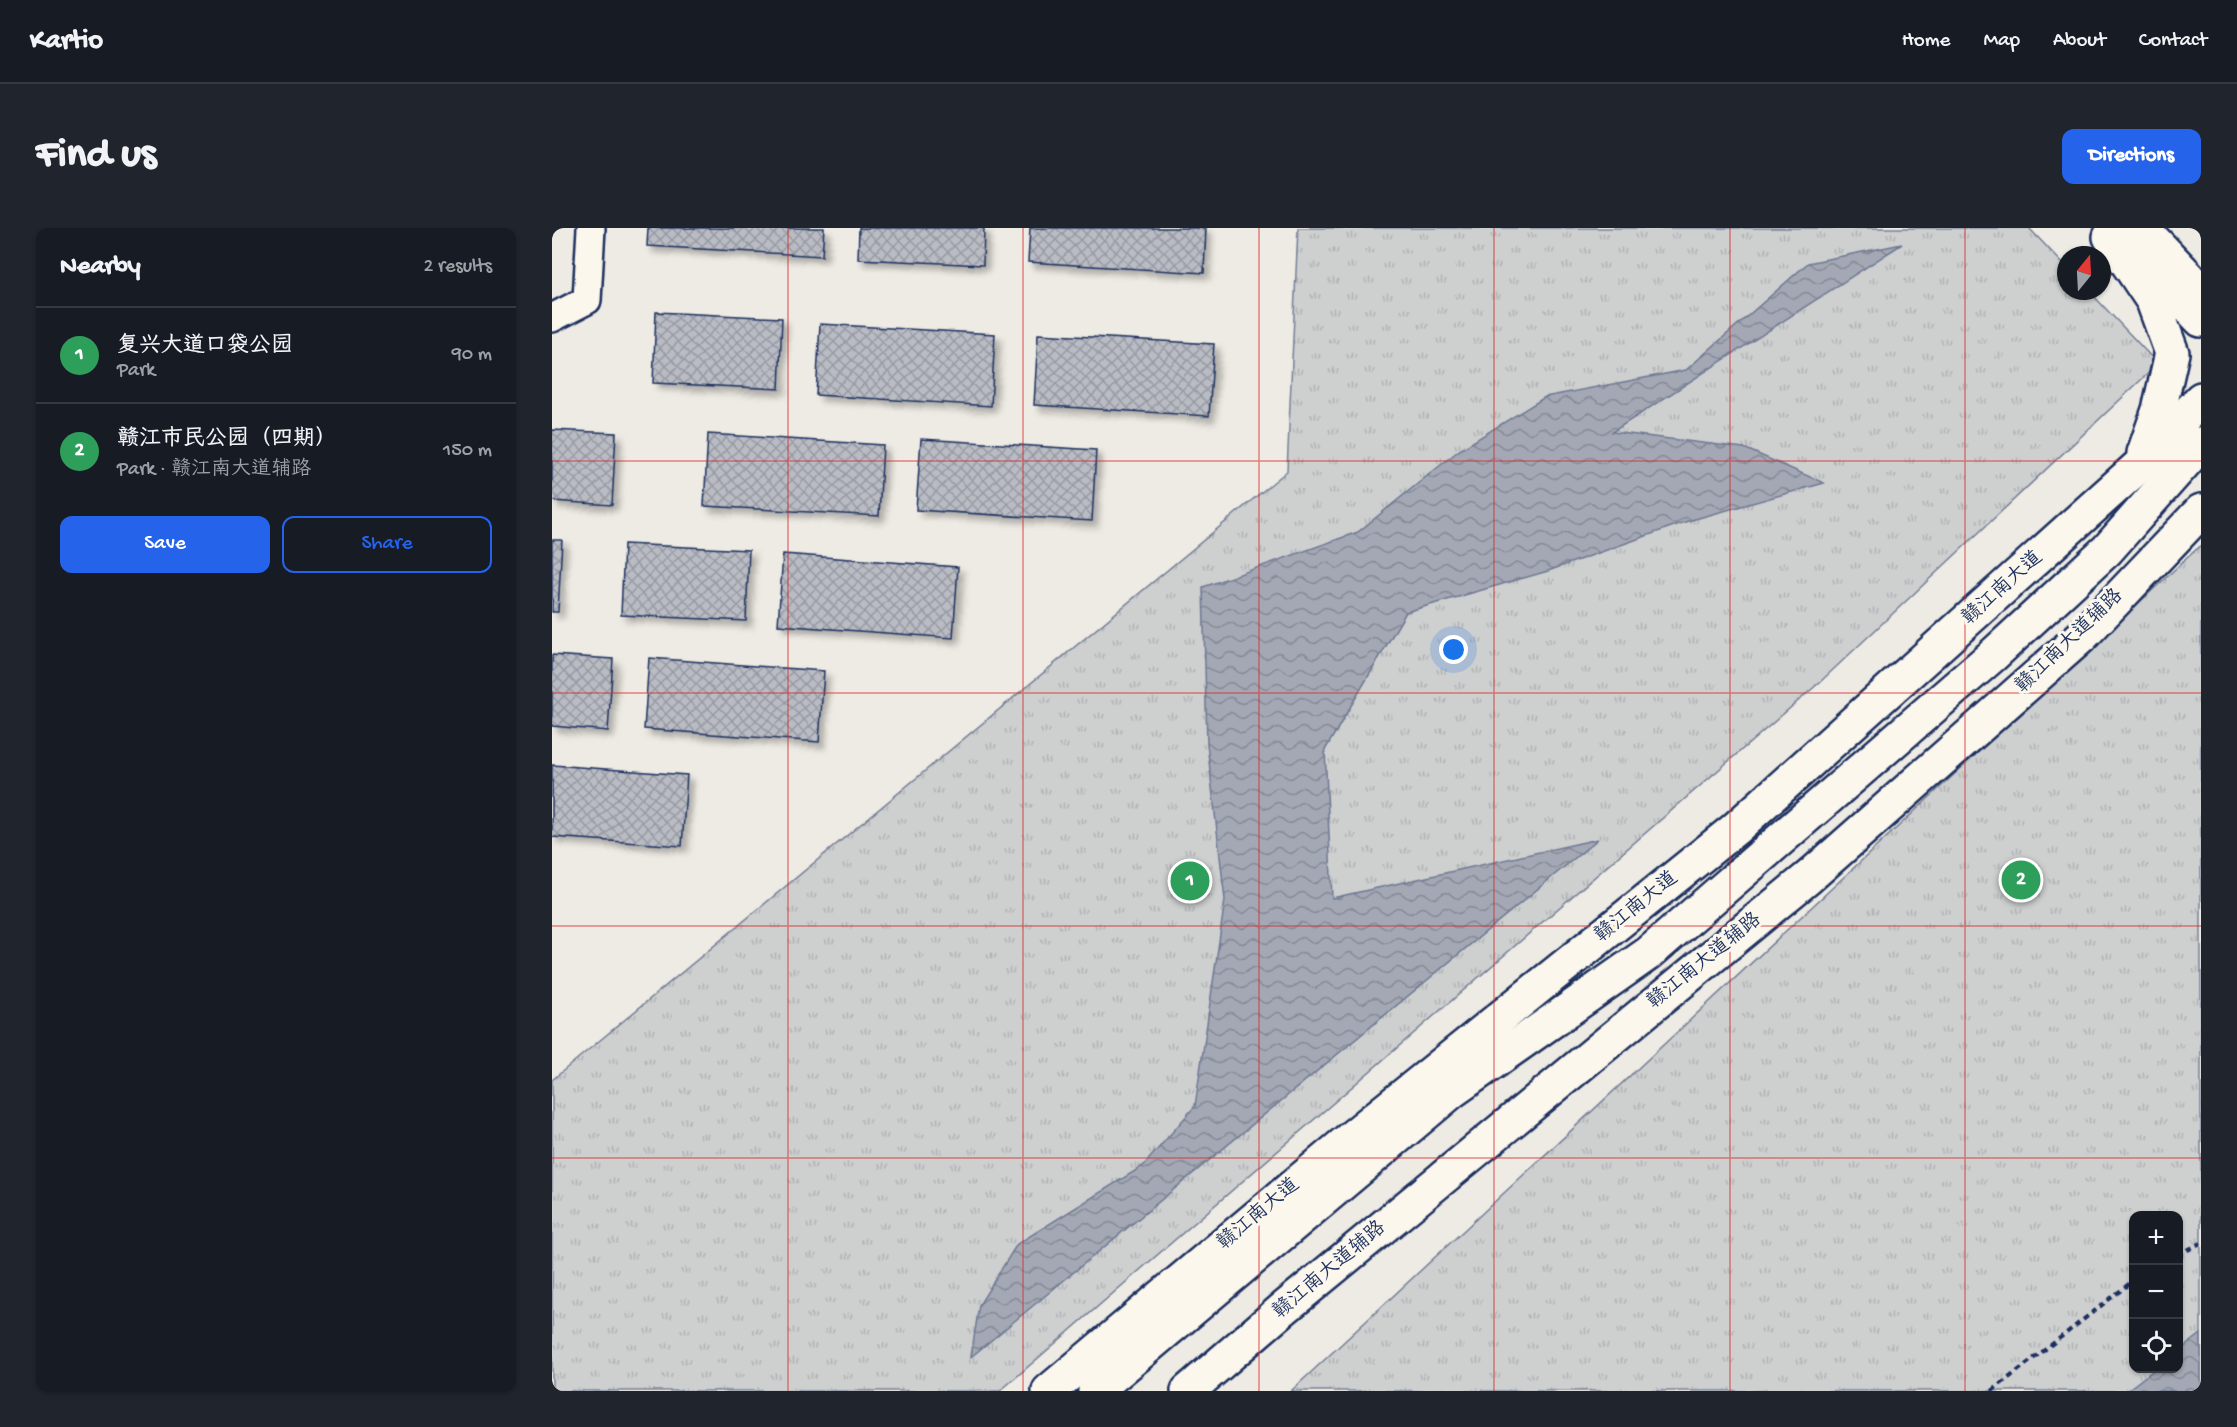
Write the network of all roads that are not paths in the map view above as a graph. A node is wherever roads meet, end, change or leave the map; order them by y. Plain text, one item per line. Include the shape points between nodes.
1 (591, 228) edge
2 (2104, 228) edge
3 (2113, 228) edge
4 (2142, 228) edge
5 (2201, 290) edge
6 (552, 318) edge
7 (2201, 320) edge
8 (2201, 399) edge
9 (2201, 444) edge
10 (2140, 465) junction
11 (2201, 511) edge
12 (1049, 1391) edge
13 (1095, 1391) edge
14 (1188, 1391) edge

1 - 6 street via 587,300
2 - 10 main road via 2152,302 2172,353 2159,410
3 - 7 main road
4 - 5 main road
8 - 10 main road, 赣江南大道
9 - 13 main road, 赣江南大道 via 2107,550 1991,657 1658,945 1451,1092
10 - 12 main road, 赣江南大道 via 1735,829 1352,1137
11 - 14 main road, 赣江南大道辅路 via 2081,637 1809,877

